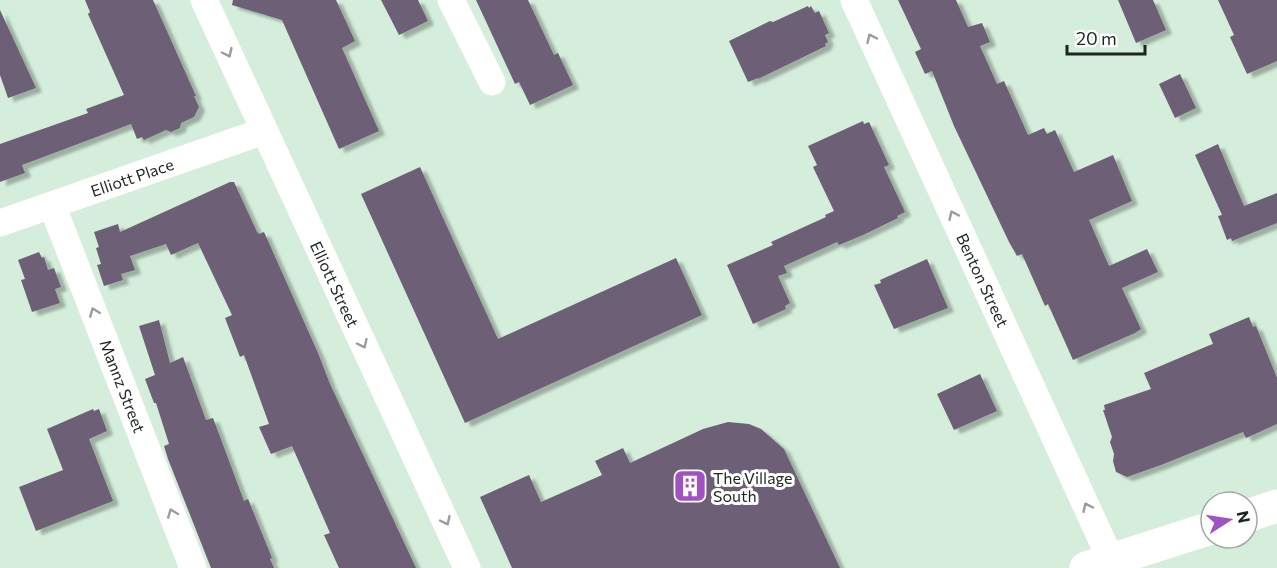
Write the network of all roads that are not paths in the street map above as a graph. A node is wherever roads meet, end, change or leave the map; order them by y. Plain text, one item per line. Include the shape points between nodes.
1 (204, 0) edge
2 (451, 0) edge
3 (854, 0) edge
4 (492, 82) dead end
5 (264, 131) junction
6 (52, 205) junction
7 (0, 223) edge
8 (1277, 506) edge
9 (1259, 512) edge
10 (1199, 532) edge
11 (1099, 564) edge
12 (193, 568) edge
13 (467, 568) edge

1 -> 5 street, Elliott Street
2 - 4 street
11 -> 3 street, Benton Street
5 - 6 street, Elliott Place
5 -> 13 street, Elliott Street
6 - 7 street, Elliott Place
12 -> 6 street, Mannz Street
8 - 9 main road
10 - 11 main road

